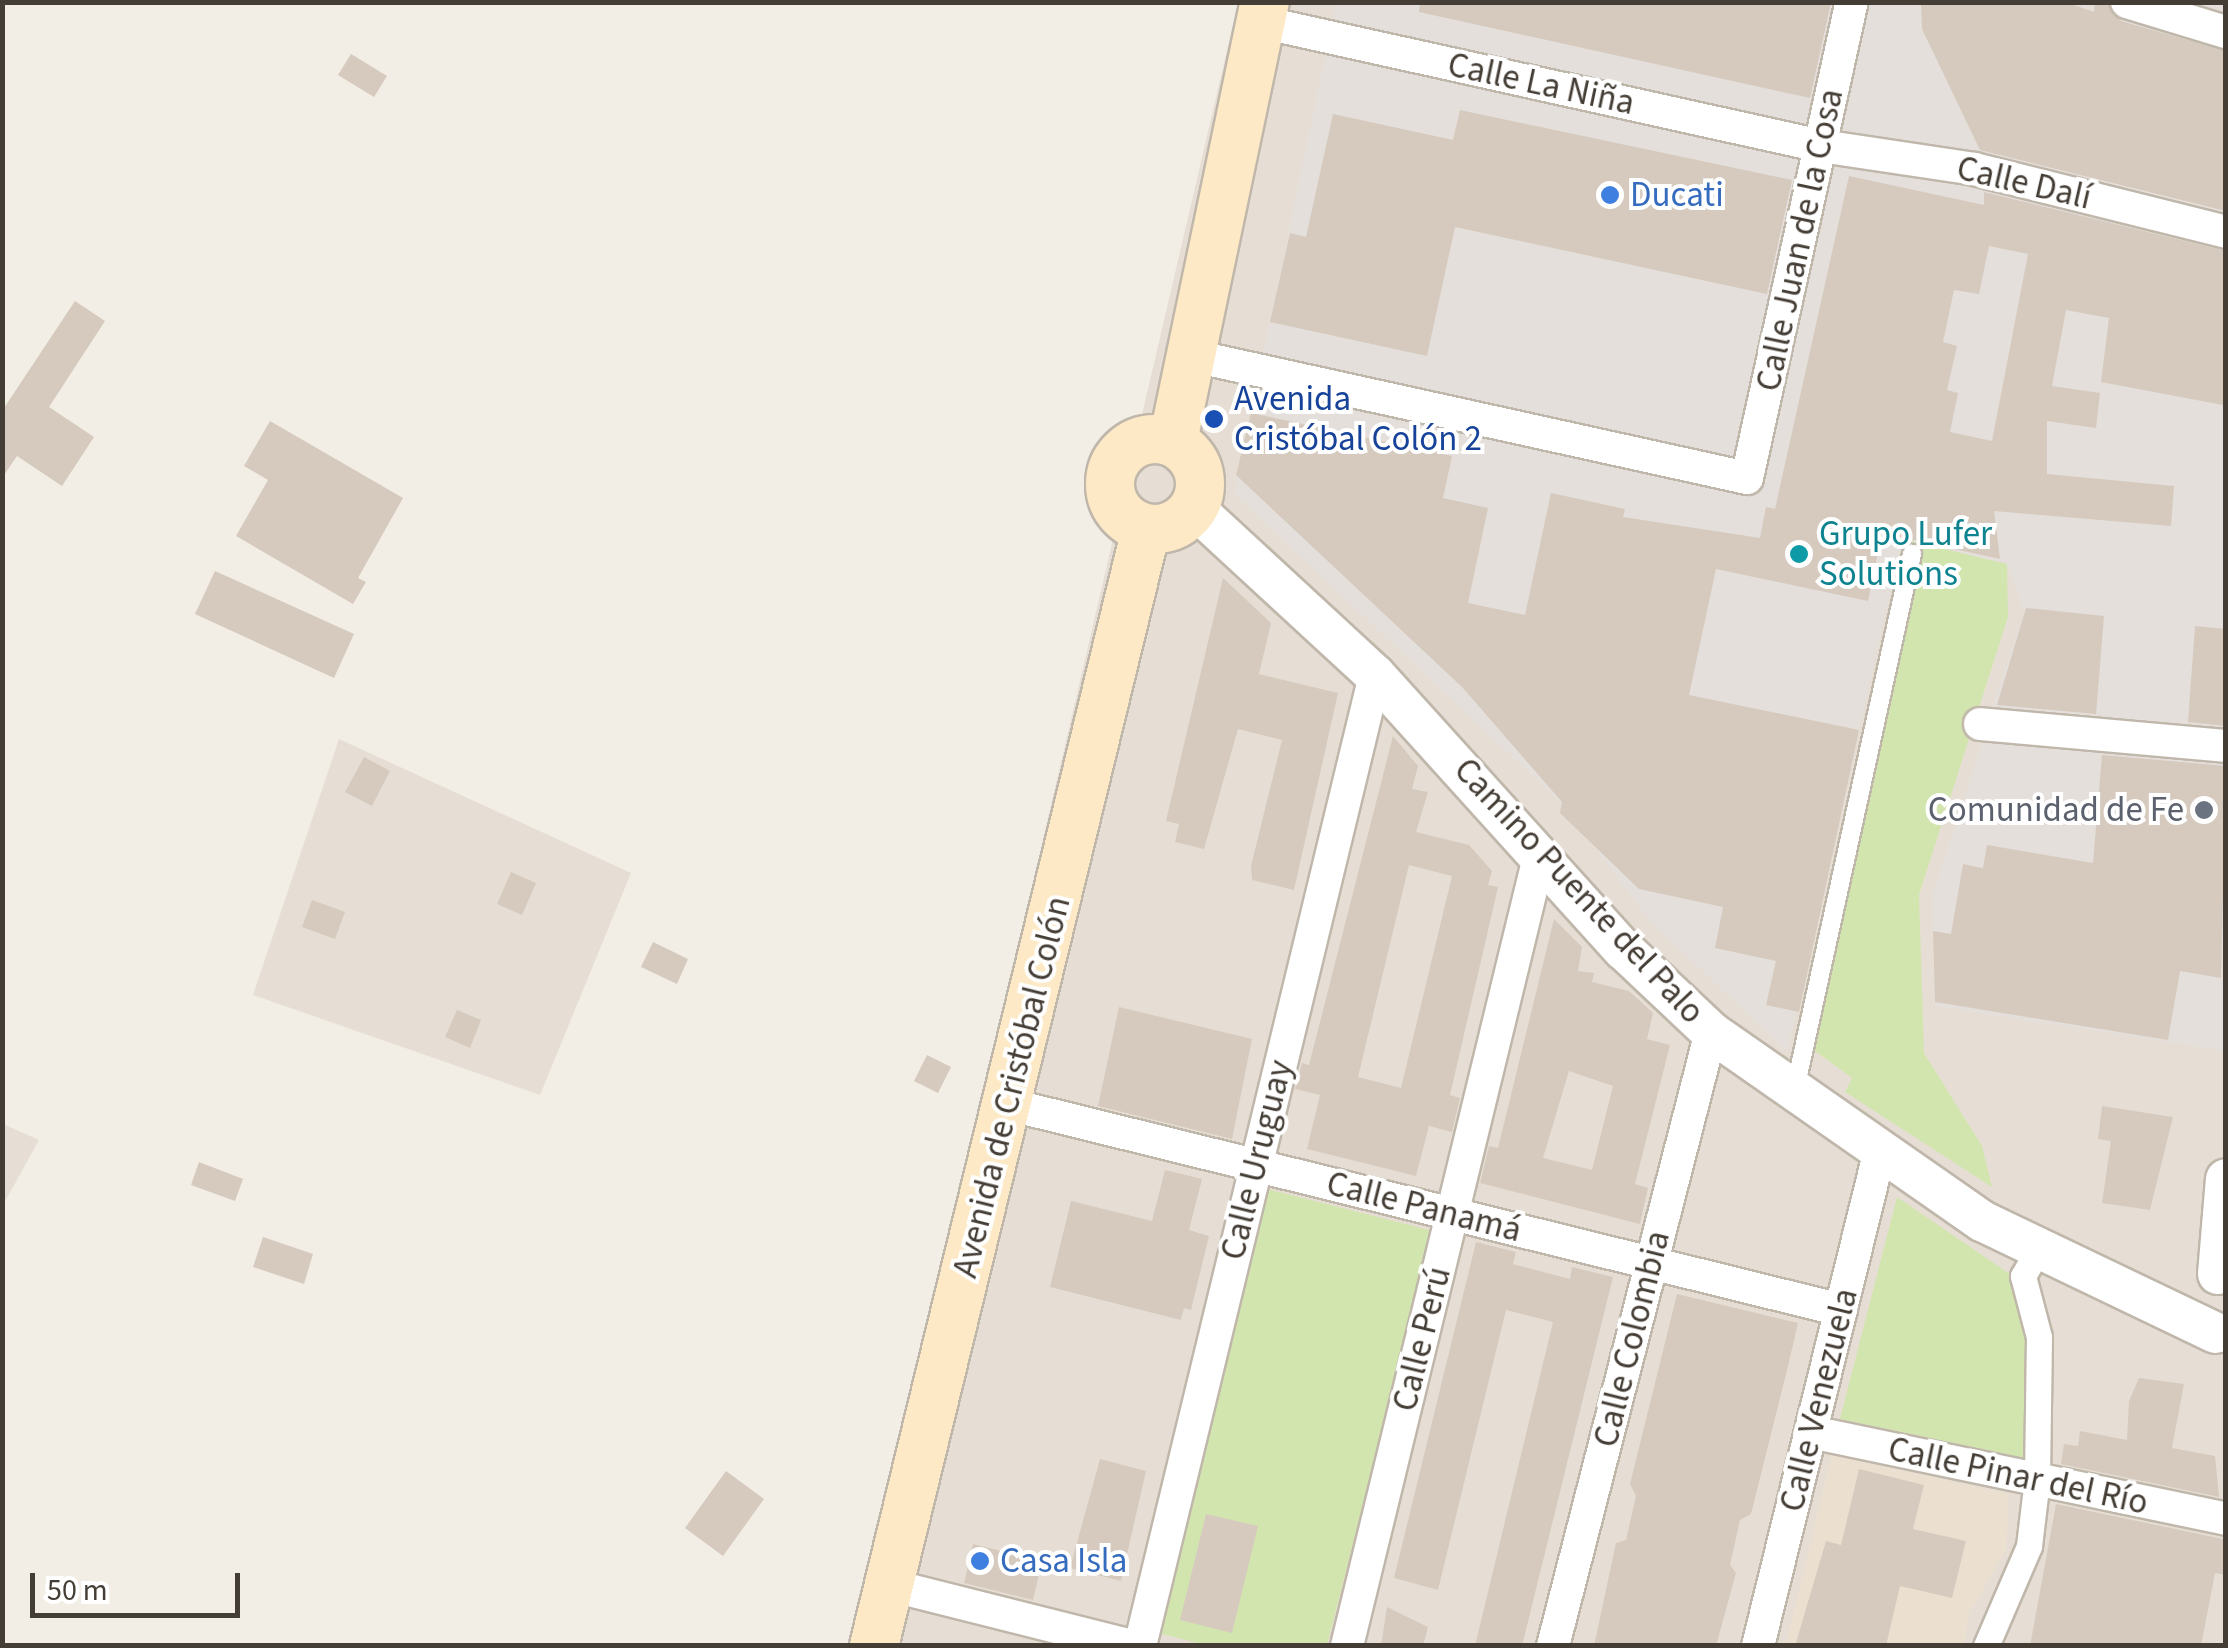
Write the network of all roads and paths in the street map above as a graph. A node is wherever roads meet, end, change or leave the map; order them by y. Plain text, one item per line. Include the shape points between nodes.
1 (1852, 2) edge
2 (2128, 2) edge
3 (1263, 12) edge
4 (2226, 32) edge
5 (1821, 146) junction
6 (2226, 232) edge
7 (1190, 355) junction
8 (1173, 441) junction
9 (1194, 508) junction
10 (1146, 529) junction
11 (1912, 554) dead end
12 (1375, 674) junction
13 (1980, 724) dead end
14 (2226, 746) edge
15 (1539, 857) junction
16 (1711, 1032) junction
17 (1794, 1094) junction
18 (1007, 1104) junction
19 (1879, 1154) junction
20 (1256, 1166) junction
21 (2226, 1180) edge
22 (1452, 1214) junction
23 (2038, 1250) junction
24 (1652, 1263) junction
25 (2218, 1279) edge
26 (2163, 1303) junction
27 (1840, 1310) junction
28 (2222, 1347) edge
29 (1810, 1432) junction
30 (2038, 1479) junction
31 (2226, 1519) edge
32 (889, 1585) junction
33 (874, 1646) edge
34 (1132, 1646) edge
35 (1140, 1646) edge
36 (1346, 1646) edge
37 (1553, 1646) edge
38 (1758, 1646) edge
39 (1986, 1646) edge

1 - 5 street, Calle Juan de la Cosa
2 - 4 street
3 - 5 street, Calle La Niña
3 - 7 main road
5 - 6 street, Calle Dalí via 1974,169
5 - 7 street, Calle Juan de la Cosa via 1747,478
7 - 8 main road
8 - 9 main road via 1192,456 1201,482
8 - 10 main road via 1146,438 1127,446 1109,477 1112,502 1128,522
9 - 10 main road via 1175,525
9 - 12 street, Camino Puente del Palo
10 - 18 main road, Avenida de Cristóbal Colón
11 - 17 lane
12 - 15 street, Camino Puente del Palo
12 - 20 street, Calle Uruguay
13 - 14 street
15 - 16 street, Camino Puente del Palo
15 - 22 street, Calle Perú
16 - 17 street, Camino Puente del Palo
16 - 24 street, Calle Colombia
17 - 19 street, Camino Puente del Palo
18 - 20 street, Calle Panamá
18 - 32 main road, Avenida de Cristóbal Colón
19 - 23 street, Camino Puente del Palo
19 - 27 street, Calle Venezuela
20 - 22 street, Calle Panamá
20 - 35 street, Calle Uruguay
21 - 25 street
22 - 24 street, Calle Panamá
22 - 36 street, Calle Perú
23 - 26 street, Camino Puente del Palo
23 - 30 street via 2023,1276 2039,1337
24 - 27 street, Calle Panamá
24 - 37 street, Calle Colombia
25 - 26 street
25 - 28 street
26 - 28 street, Camino Puente del Palo
27 - 29 street, Calle Venezuela
29 - 30 street, Calle Pinar del Río
29 - 38 street, Calle Venezuela
30 - 31 street, Calle Pinar del Río
30 - 39 street via 2029,1546
32 - 33 main road, Avenida de Cristóbal Colón
32 - 34 street

